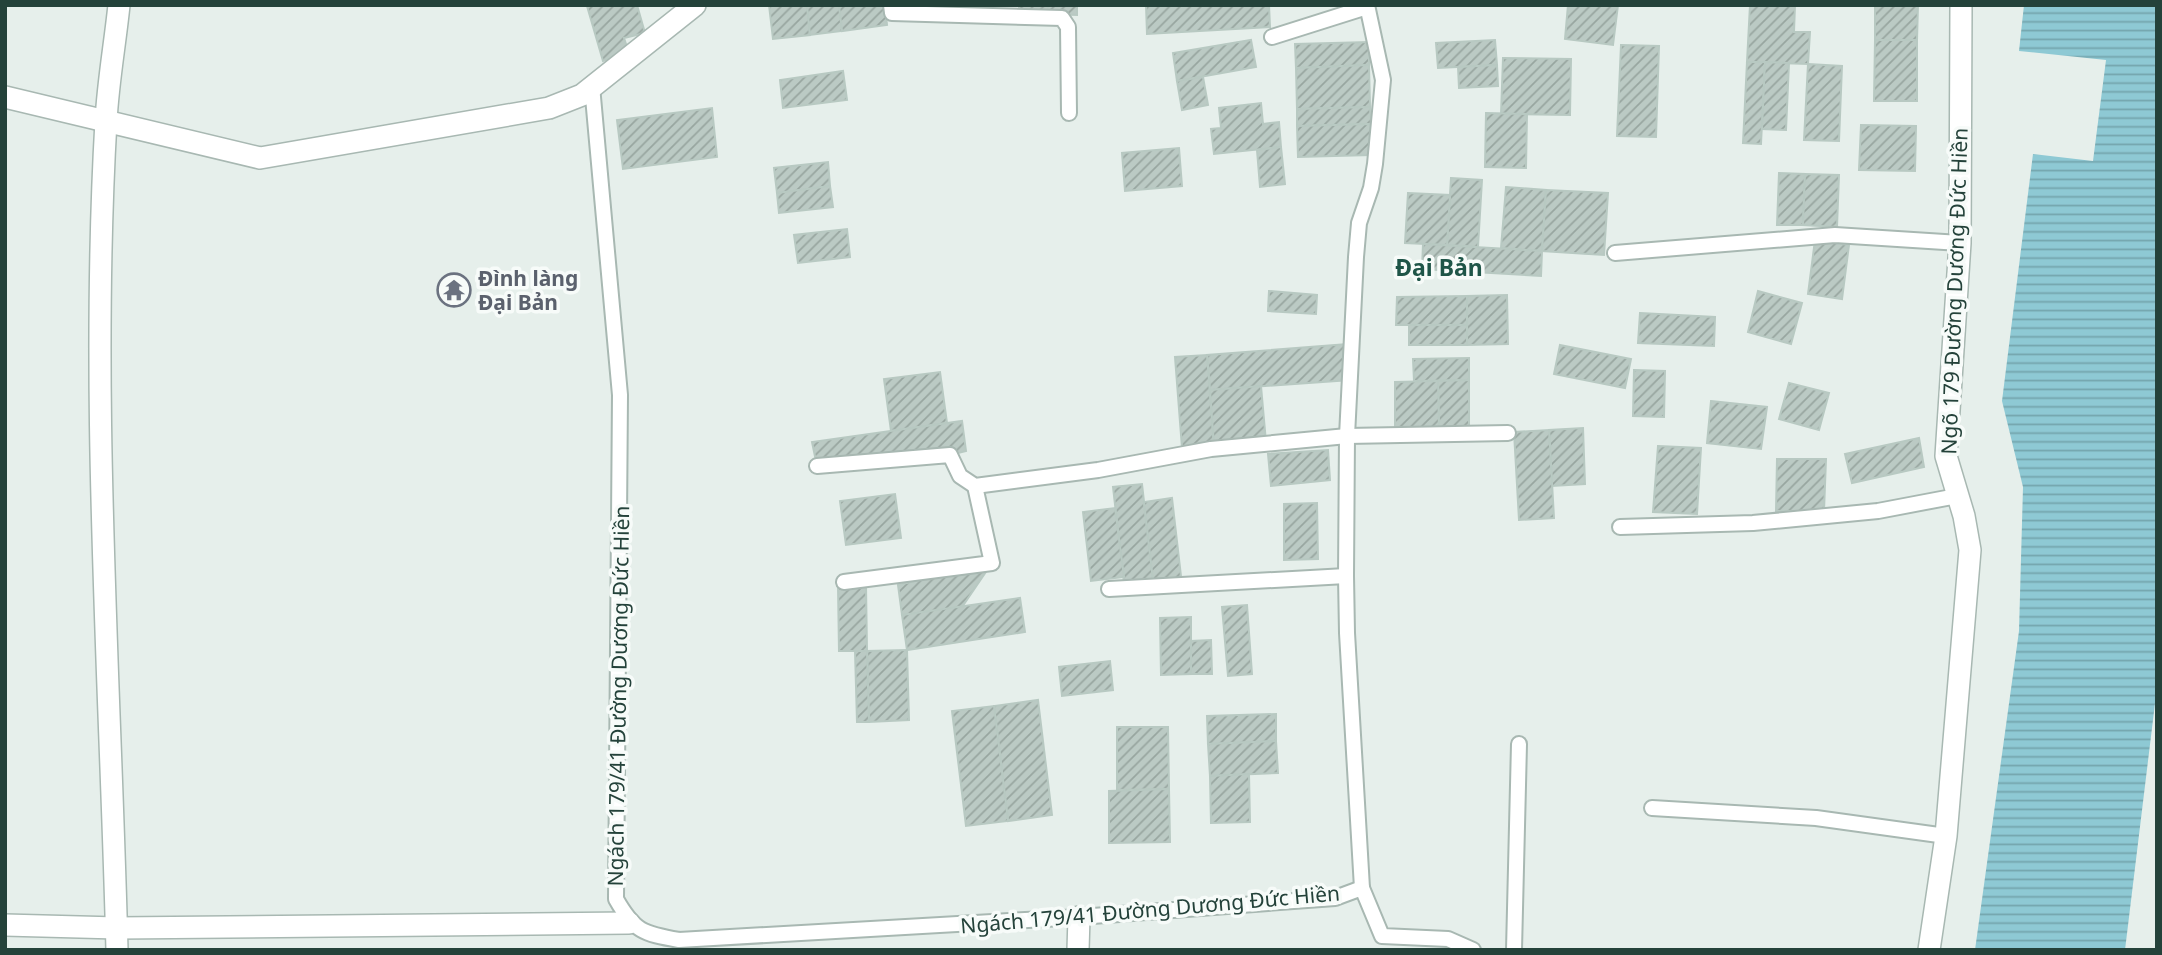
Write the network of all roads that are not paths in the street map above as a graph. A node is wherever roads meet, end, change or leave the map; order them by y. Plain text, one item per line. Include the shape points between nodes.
1 (119, 5) edge
2 (695, 5) edge
3 (891, 5) edge
4 (1961, 5) edge
5 (1367, 6) edge
6 (1272, 37) dead end
7 (592, 86) junction
8 (5, 97) edge
9 (1069, 113) dead end
10 (106, 119) junction
11 (1960, 243) junction
12 (1615, 253) dead end
13 (1508, 433) dead end
14 (1348, 436) junction
15 (817, 466) dead end
16 (975, 486) junction
17 (1957, 496) junction
18 (1620, 527) dead end
19 (1346, 576) junction
20 (844, 582) dead end
21 (1109, 589) dead end
22 (1519, 744) dead end
23 (1653, 808) dead end
24 (1946, 836) junction
25 (1362, 888) junction
26 (1079, 917) junction
27 (629, 923) junction
28 (5, 925) edge
29 (117, 928) junction
30 (117, 950) edge
31 (1078, 950) edge
32 (1472, 950) edge
33 (1514, 950) edge
34 (1929, 950) edge

1 - 10 street
2 - 7 street
3 - 9 lane via 892,13 1062,18 1068,27
4 - 11 street, Ngõ 179 Đường Dương Đức Hiền
5 - 6 lane
5 - 14 lane via 1383,80 1375,164 1359,223
7 - 10 street via 549,108 260,158
7 - 27 lane, Ngách 179/41 Đường Dương Đức Hiền via 620,396 616,899
8 - 10 street
10 - 29 street via 102,432
11 - 12 lane via 1835,235
11 - 17 street, Ngõ 179 Đường Dương Đức Hiền via 1946,456
13 - 14 lane
14 - 16 lane via 1211,449
14 - 19 lane
15 - 16 lane via 950,455 960,476
16 - 20 lane via 992,563
17 - 18 lane via 1878,511 1753,523
17 - 24 street, Ngõ 179 Đường Dương Đức Hiền via 1970,550
19 - 21 lane
19 - 25 lane
22 - 33 lane
23 - 24 lane via 1816,818
24 - 34 street, Ngõ 179 Đường Dương Đức Hiền
25 - 26 lane, Ngách 179/41 Đường Dương Đức Hiền via 1335,898
25 - 32 lane, Ngách 179/41 Đường Dương Đức Hiền via 1382,936 1448,939
26 - 27 lane, Ngách 179/41 Đường Dương Đức Hiền via 679,940 655,936
26 - 31 street
27 - 29 street
28 - 29 street
29 - 30 street

